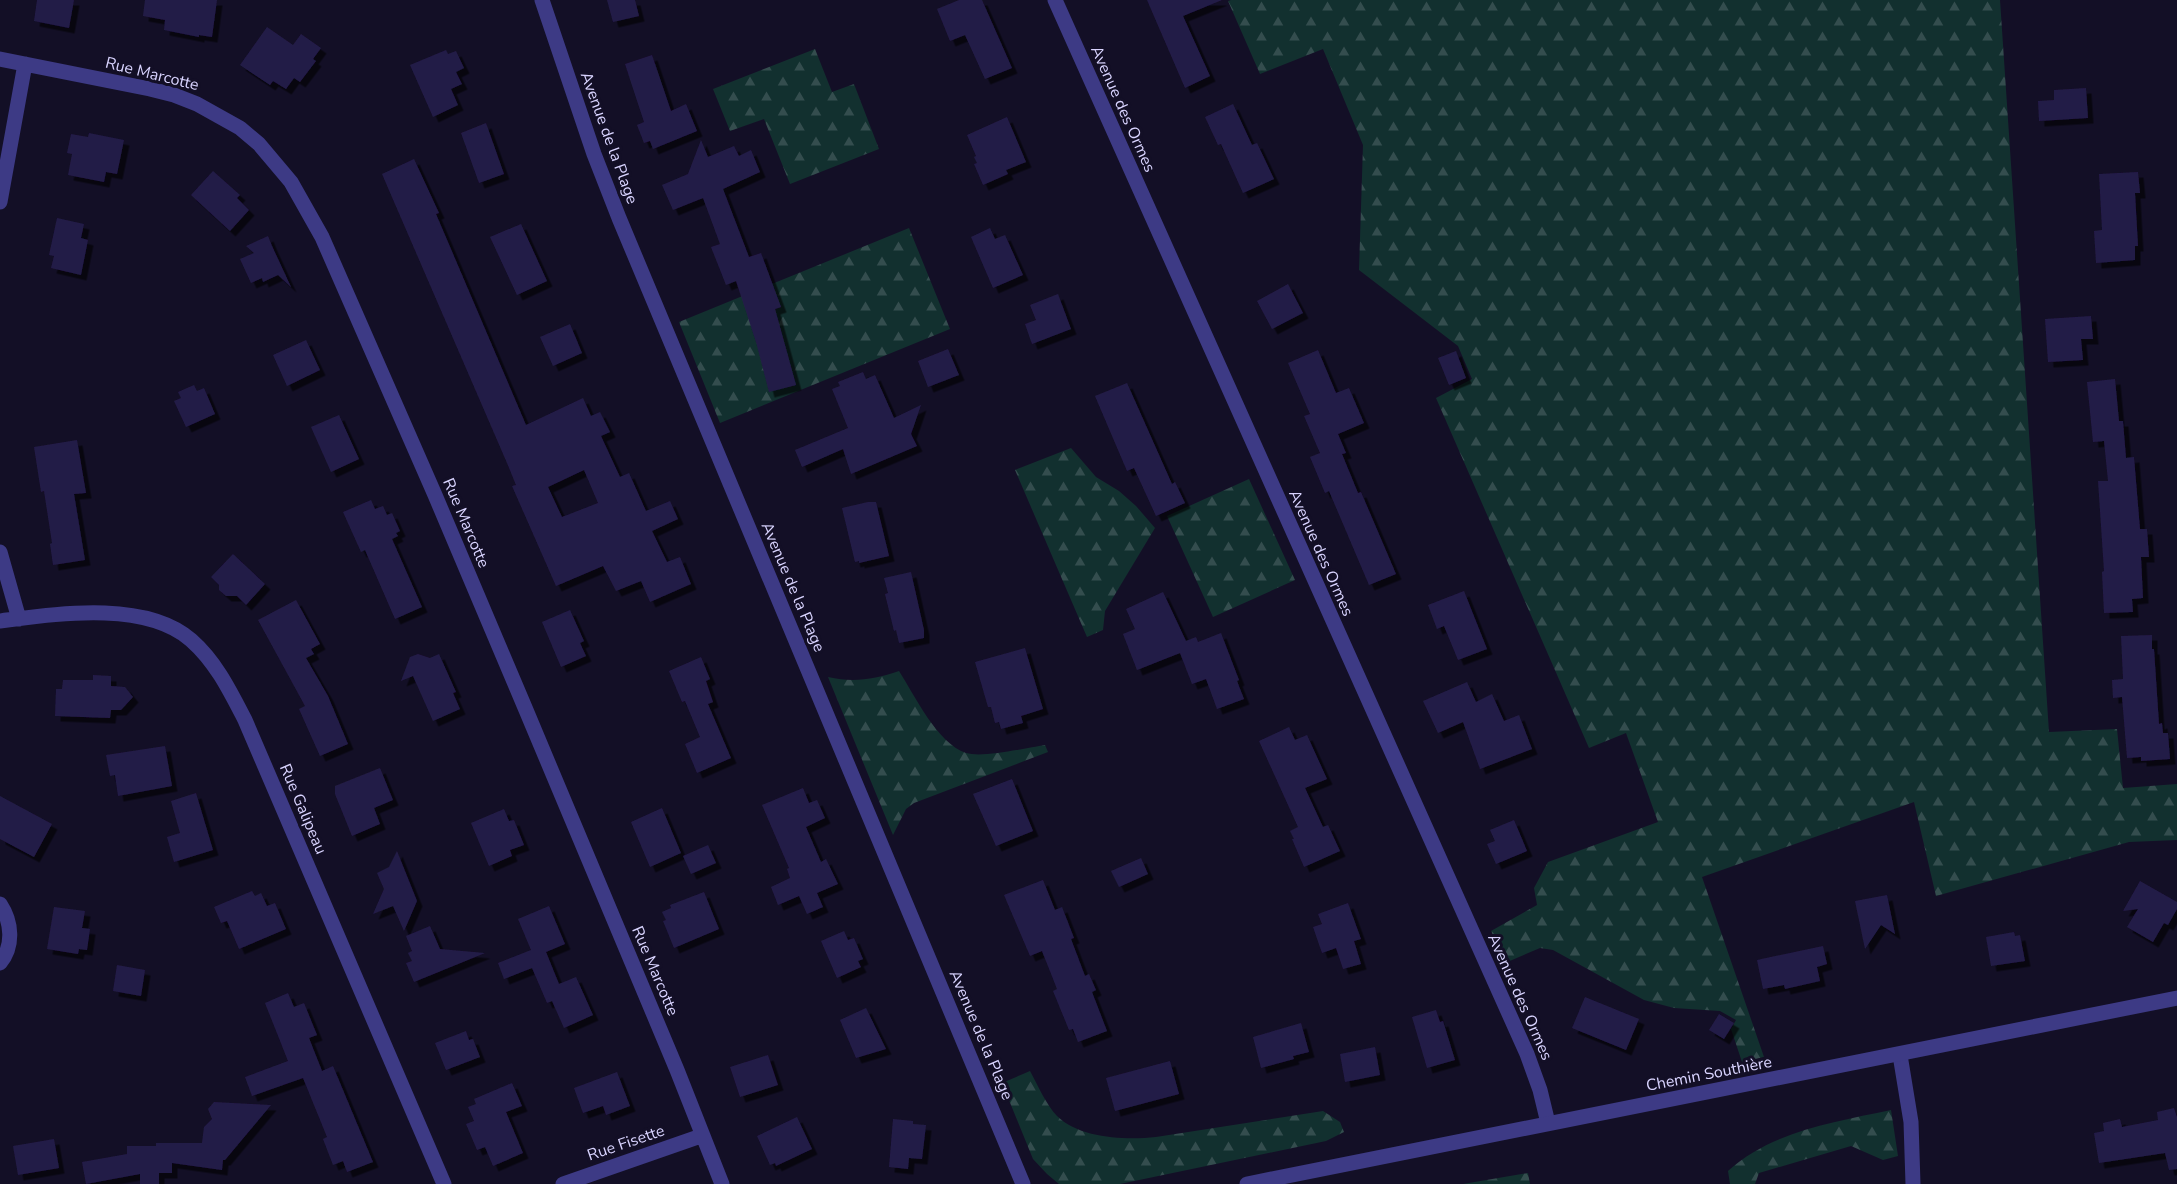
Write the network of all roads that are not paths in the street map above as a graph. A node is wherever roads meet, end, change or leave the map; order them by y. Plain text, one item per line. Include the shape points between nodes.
1 (542, 0) edge
2 (1055, 0) edge
3 (0, 59) edge
4 (25, 64) junction
5 (0, 202) edge
6 (0, 552) edge
7 (19, 619) junction
8 (0, 621) edge
9 (0, 904) edge
10 (0, 963) edge
11 (2177, 998) edge
12 (1900, 1055) junction
13 (1548, 1123) junction
14 (701, 1136) junction
15 (444, 1184) edge
16 (563, 1184) edge
17 (722, 1184) edge
18 (1023, 1184) edge
19 (1247, 1184) edge
20 (1913, 1184) edge

1 - 18 street, Avenue de la Plage via 619,218
2 - 13 street, Avenue des Ormes via 1527,1054
3 - 4 street, Rue Marcotte
4 - 5 street
4 - 14 street, Rue Marcotte via 166,93 198,104 253,139 291,182 331,256 435,495
6 - 7 street
7 - 8 street, Rue Galipeau
7 - 15 street, Rue Galipeau via 82,614 158,621 190,639 217,670 253,736
9 - 10 street via 10,933
11 - 12 street, Chemin Southière
12 - 13 street, Chemin Southière
12 - 20 street via 1911,1122
13 - 19 street, Chemin Southière
14 - 16 street, Rue Fisette
14 - 17 street, Rue Marcotte

